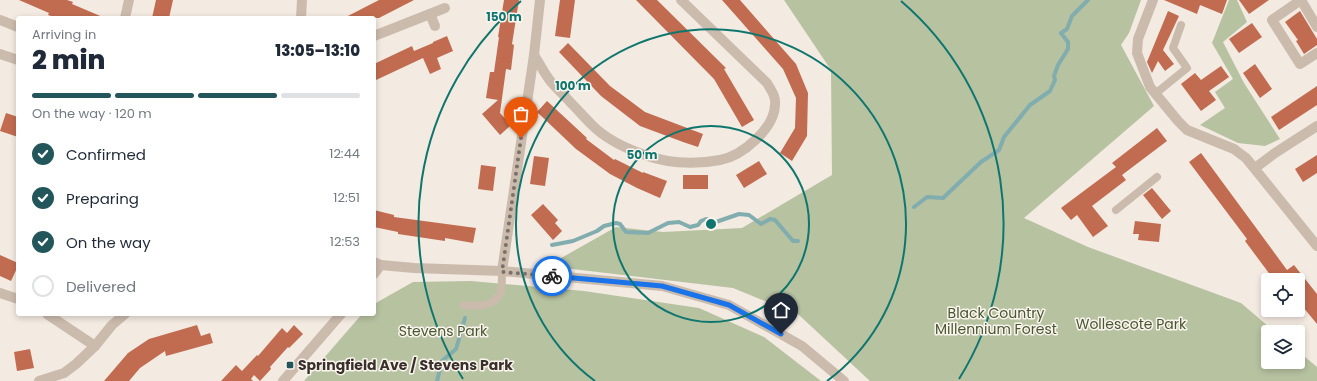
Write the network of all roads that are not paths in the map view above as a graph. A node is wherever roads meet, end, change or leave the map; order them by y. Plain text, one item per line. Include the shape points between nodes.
1 (130, 0) edge
2 (302, 0) edge
3 (540, 0) edge
4 (681, 0) edge
5 (1153, 0) edge
6 (1301, 0) edge
7 (445, 8) dead end
8 (430, 14) junction
9 (126, 16) edge
10 (301, 16) edge
11 (0, 20) edge
12 (1181, 25) dead end
13 (16, 26) edge
14 (435, 26) dead end
15 (1317, 27) edge
16 (376, 35) edge
17 (1317, 53) edge
18 (0, 54) edge
19 (534, 55) junction
20 (16, 59) edge
21 (1155, 94) junction
22 (1317, 126) edge
23 (1255, 168) junction
24 (1157, 177) dead end
25 (1116, 210) dead end
26 (1317, 246) edge
27 (377, 264) edge
28 (502, 272) junction
29 (0, 293) edge
30 (16, 298) edge
31 (464, 305) dead end
32 (50, 316) edge
33 (123, 316) edge
34 (339, 316) edge
35 (95, 346) junction
36 (39, 381) edge
37 (282, 381) edge
38 (844, 381) edge

1 - 9 street
2 - 10 street
3 - 19 street
4 - 19 street via 767,83 774,94 773,116 762,134 732,156 697,163 666,161 616,143 593,126 552,83
5 - 21 street via 1138,39 1137,53
6 - 15 street
6 - 17 street via 1272,20 1300,64
7 - 8 street
8 - 14 street
8 - 16 street
11 - 13 street
12 - 21 lane via 1173,48 1187,68
18 - 20 street
19 - 28 street
21 - 23 street via 1187,130 1234,149
22 - 23 street
23 - 26 street
24 - 25 lane
27 - 28 street
28 - 31 lane via 498,298 484,305
28 - 38 street via 662,286 729,305 802,346
29 - 30 street
32 - 35 street
33 - 35 street
34 - 37 street
35 - 36 street via 64,373

